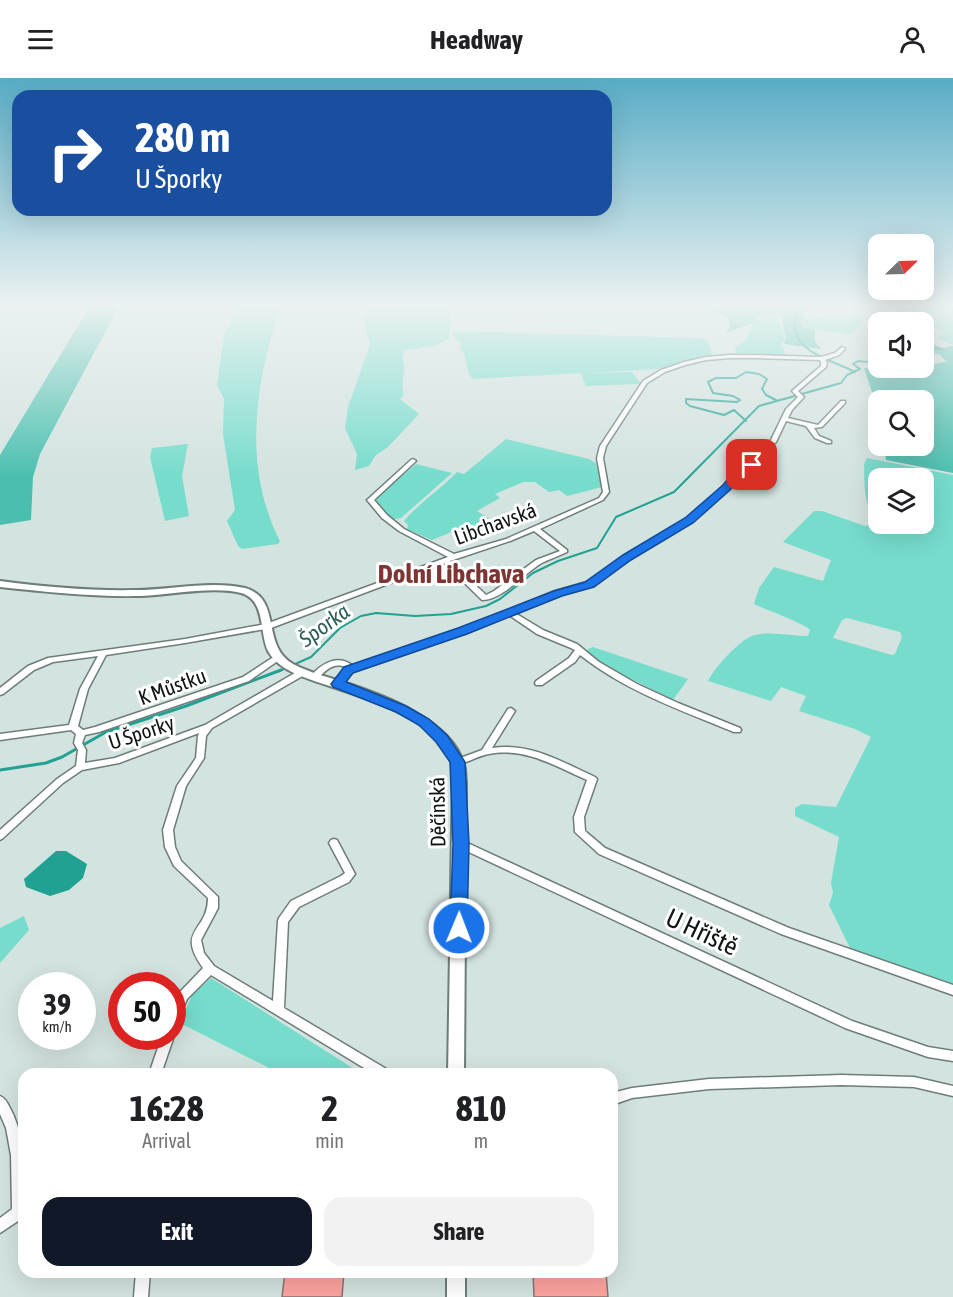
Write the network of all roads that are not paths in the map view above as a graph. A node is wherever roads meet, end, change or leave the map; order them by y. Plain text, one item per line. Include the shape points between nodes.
1 (694, 363) edge
2 (824, 363) edge
3 (843, 402) dead end
4 (786, 419) junction
5 (808, 425) junction
6 (829, 442) dead end
7 (413, 461) dead end
8 (536, 529) junction
9 (449, 559) junction
10 (0, 584) edge
11 (509, 612) junction
12 (267, 626) junction
13 (579, 650) junction
14 (103, 653) junction
15 (281, 661) junction
16 (349, 670) junction
17 (305, 673) junction
18 (539, 683) dead end
19 (338, 684) junction
20 (0, 692) edge
21 (511, 711) dead end
22 (208, 728) junction
23 (77, 730) junction
24 (737, 730) dead end
25 (0, 737) edge
26 (485, 752) junction
27 (458, 762) junction
28 (80, 767) junction
29 (0, 836) edge
30 (334, 843) dead end
31 (461, 844) junction
32 (206, 973) junction
33 (953, 990) edge
34 (186, 993) edge
35 (278, 1011) junction
36 (163, 1050) edge
37 (953, 1056) edge
38 (157, 1068) edge
39 (374, 1068) edge
40 (456, 1068) edge
41 (953, 1091) edge
42 (618, 1097) edge
43 (0, 1102) edge
44 (18, 1163) edge
45 (18, 1213) edge
46 (0, 1226) edge
47 (143, 1278) edge
48 (456, 1278) edge
49 (141, 1297) edge
50 (456, 1297) edge

1 - 8 street, Libchavská via 669,369 645,382 601,450 605,495
2 - 4 street via 795,393 801,397
3 - 5 street via 820,426
4 - 5 street
4 - 11 street via 774,441 753,455 752,465 689,520 590,584
5 - 6 street via 817,437
7 - 9 street via 370,500 398,527 430,542
8 - 9 street, Libchavská
8 - 9 street via 565,551 539,562 485,598
9 - 12 street, Libchavská
10 - 12 main road via 83,593 240,590 259,601
11 - 13 street
11 - 16 street
12 - 14 street, Libchavská
12 - 15 main road via 272,651
13 - 18 street via 572,660
13 - 24 street via 652,694
14 - 20 street, Libchavská via 41,663
14 - 23 street via 84,688
15 - 17 main road, Děčínská
15 - 23 street, K Můstku via 246,679 133,719
16 - 17 street, U Šporky via 349,666 336,662
16 - 19 street
17 - 19 main road, Děčínská
17 - 22 street, U Šporky
19 - 27 main road, Děčínská via 424,722
21 - 26 street
22 - 28 street, U Šporky via 116,761
22 - 32 street via 202,736 200,758 182,786 168,830 177,863 213,897 213,908 196,940
23 - 25 street, K Můstku
23 - 28 street
26 - 27 street
26 - 33 street via 503,748 536,752 592,779 579,817 580,832 602,851 785,931
27 - 31 main road, Děčínská
28 - 29 street, U Šporky
30 - 35 street via 350,874 295,904 283,921
31 - 37 street, U Hřiště via 849,1025 928,1052
31 - 40 main road, Děčínská
32 - 34 street
32 - 35 street
35 - 39 street
36 - 38 street
41 - 42 street via 914,1082 841,1080 709,1084
43 - 44 street via 12,1126
45 - 46 street
47 - 49 street
48 - 50 main road

